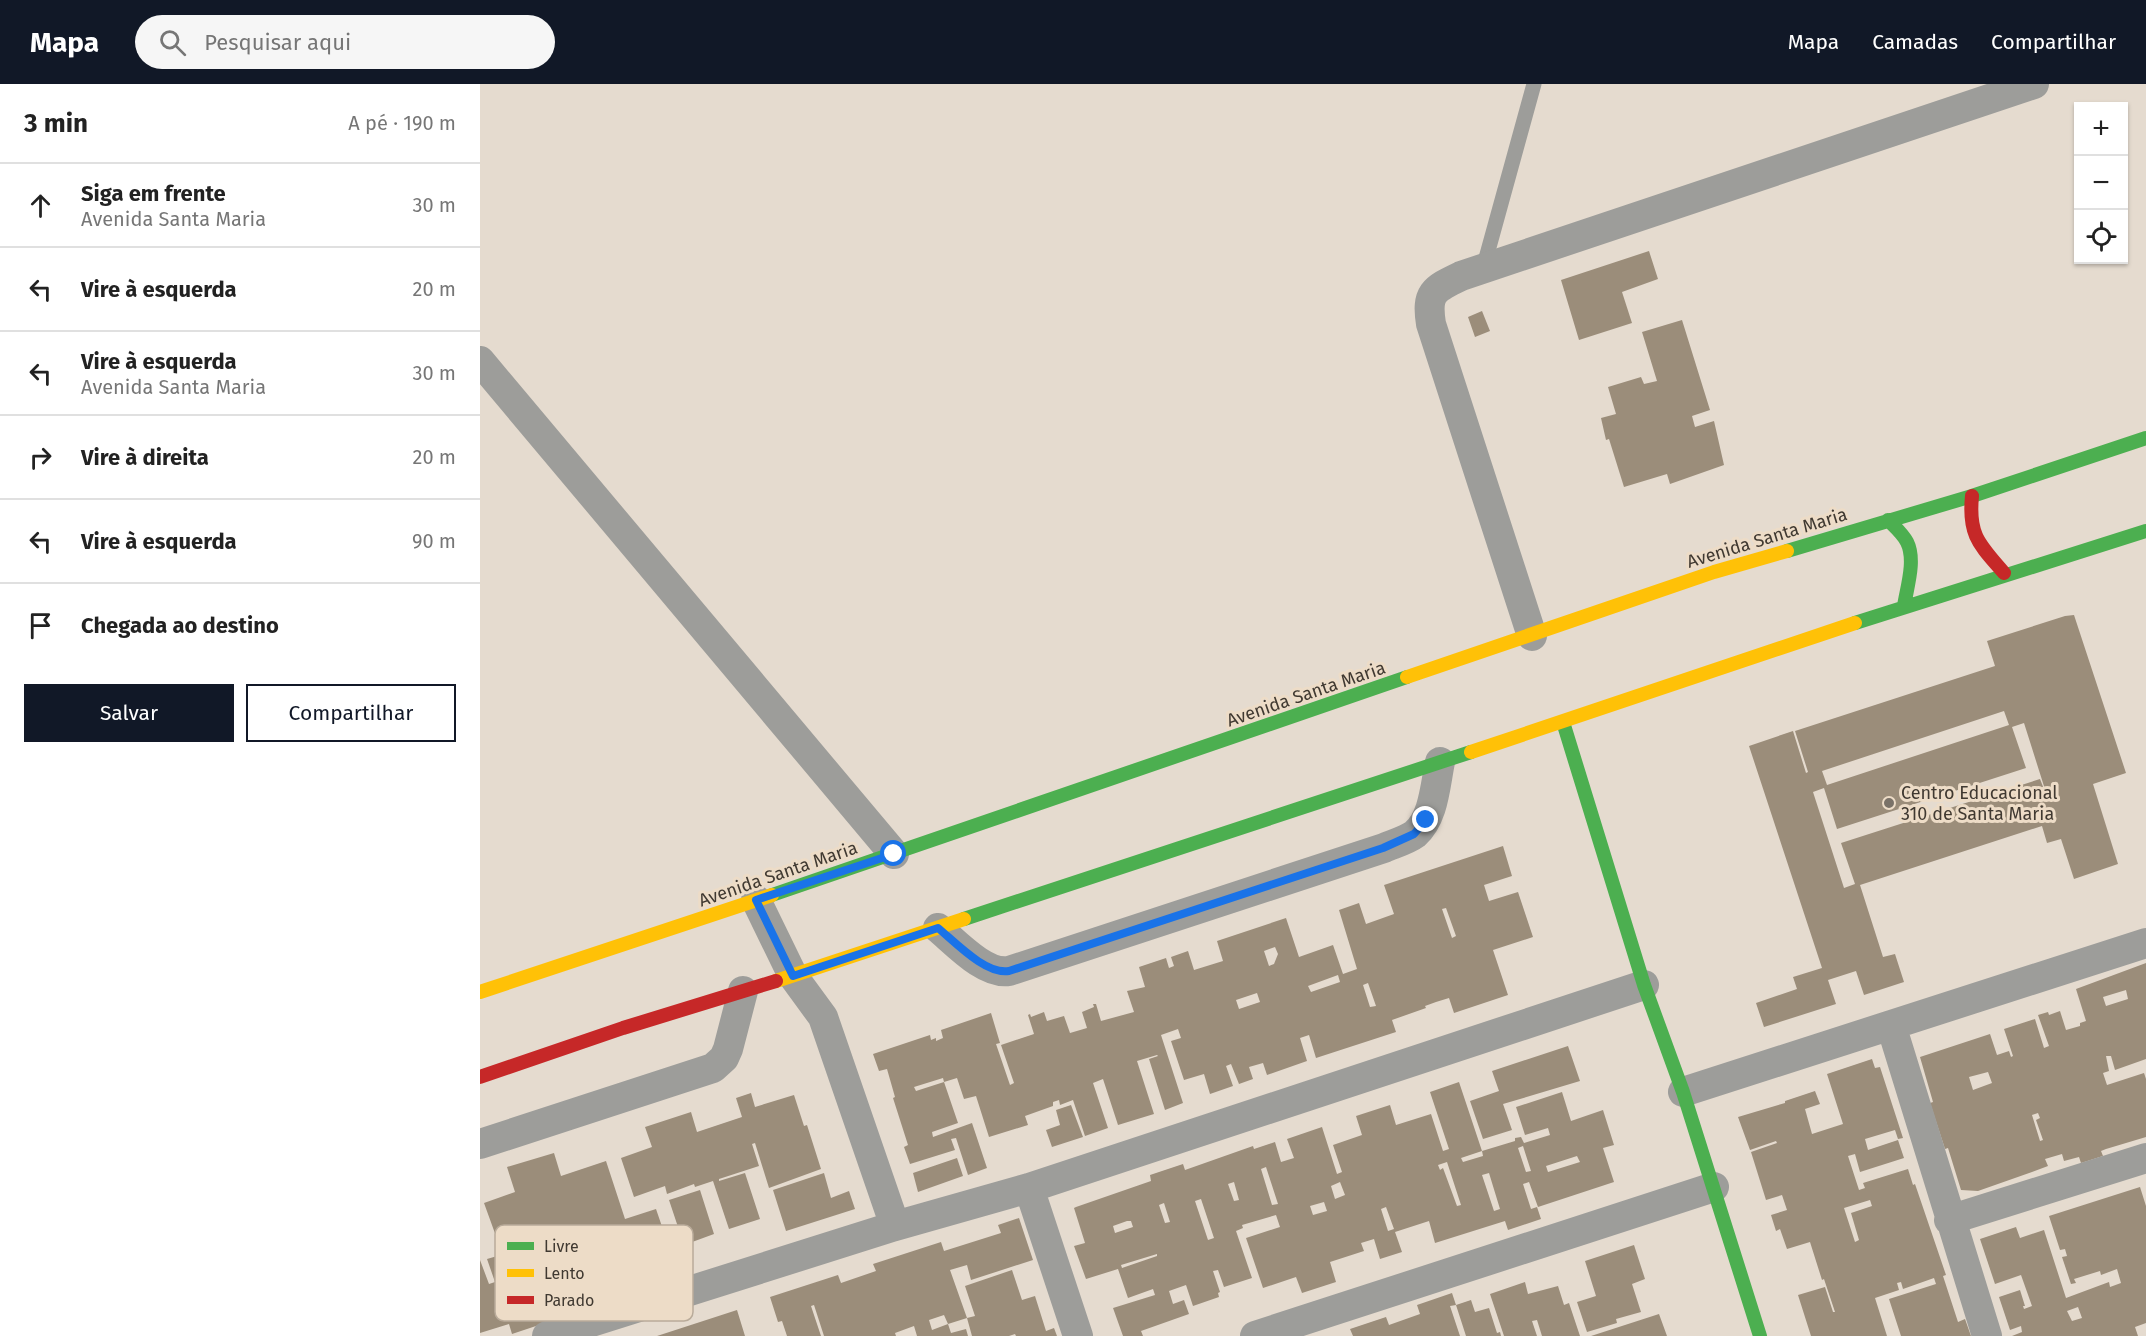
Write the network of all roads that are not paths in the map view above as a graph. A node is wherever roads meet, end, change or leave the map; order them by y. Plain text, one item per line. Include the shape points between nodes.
1 (1534, 84) edge
2 (2034, 84) edge
3 (1484, 269) junction
4 (480, 361) edge
5 (2146, 438) edge
6 (1972, 496) junction
7 (1888, 520) junction
8 (2146, 531) edge
9 (2004, 573) junction
10 (1904, 606) junction
11 (1532, 636) junction
12 (1563, 722) junction
13 (1440, 762) junction
14 (894, 854) junction
15 (756, 900) junction
16 (938, 928) junction
17 (2146, 943) edge
18 (793, 976) junction
19 (1644, 985) junction
20 (743, 991) junction
21 (480, 992) edge
22 (1891, 1025) junction
23 (480, 1077) edge
24 (1683, 1092) junction
25 (480, 1144) edge
26 (2146, 1158) edge
27 (1714, 1187) junction
28 (1029, 1188) junction
29 (1949, 1220) junction
30 (895, 1226) junction
31 (693, 1290) edge
32 (594, 1321) edge
33 (547, 1336) edge
34 (1078, 1336) edge
35 (1255, 1336) edge
36 (1760, 1336) edge
37 (1987, 1336) edge

1 - 3 lane
2 - 3 street
3 - 11 street via 1440,286 1428,306
4 - 14 street
5 - 6 main road, Avenida Santa Maria
6 - 7 main road, Avenida Santa Maria
6 - 9 main road via 1969,522 1973,534
7 - 10 main road via 1909,548
7 - 11 main road, Avenida Santa Maria via 1714,572
8 - 9 main road
9 - 10 main road
10 - 12 main road
11 - 14 main road, Avenida Santa Maria
12 - 13 main road
12 - 19 main road
13 - 16 main road
13 - 16 street via 1426,820 1414,834 1372,852 1001,973 988,968
14 - 15 main road, Avenida Santa Maria
15 - 18 street
15 - 21 main road, Avenida Santa Maria
16 - 18 main road
17 - 22 street
18 - 20 main road
18 - 30 street via 823,1017
19 - 24 main road
19 - 28 street
20 - 23 main road
20 - 25 street via 728,1049 713,1068
22 - 24 street
22 - 29 street
24 - 27 main road
26 - 29 street
27 - 35 street
27 - 36 main road
28 - 30 street
28 - 34 street
29 - 37 street
30 - 31 street
32 - 33 street

